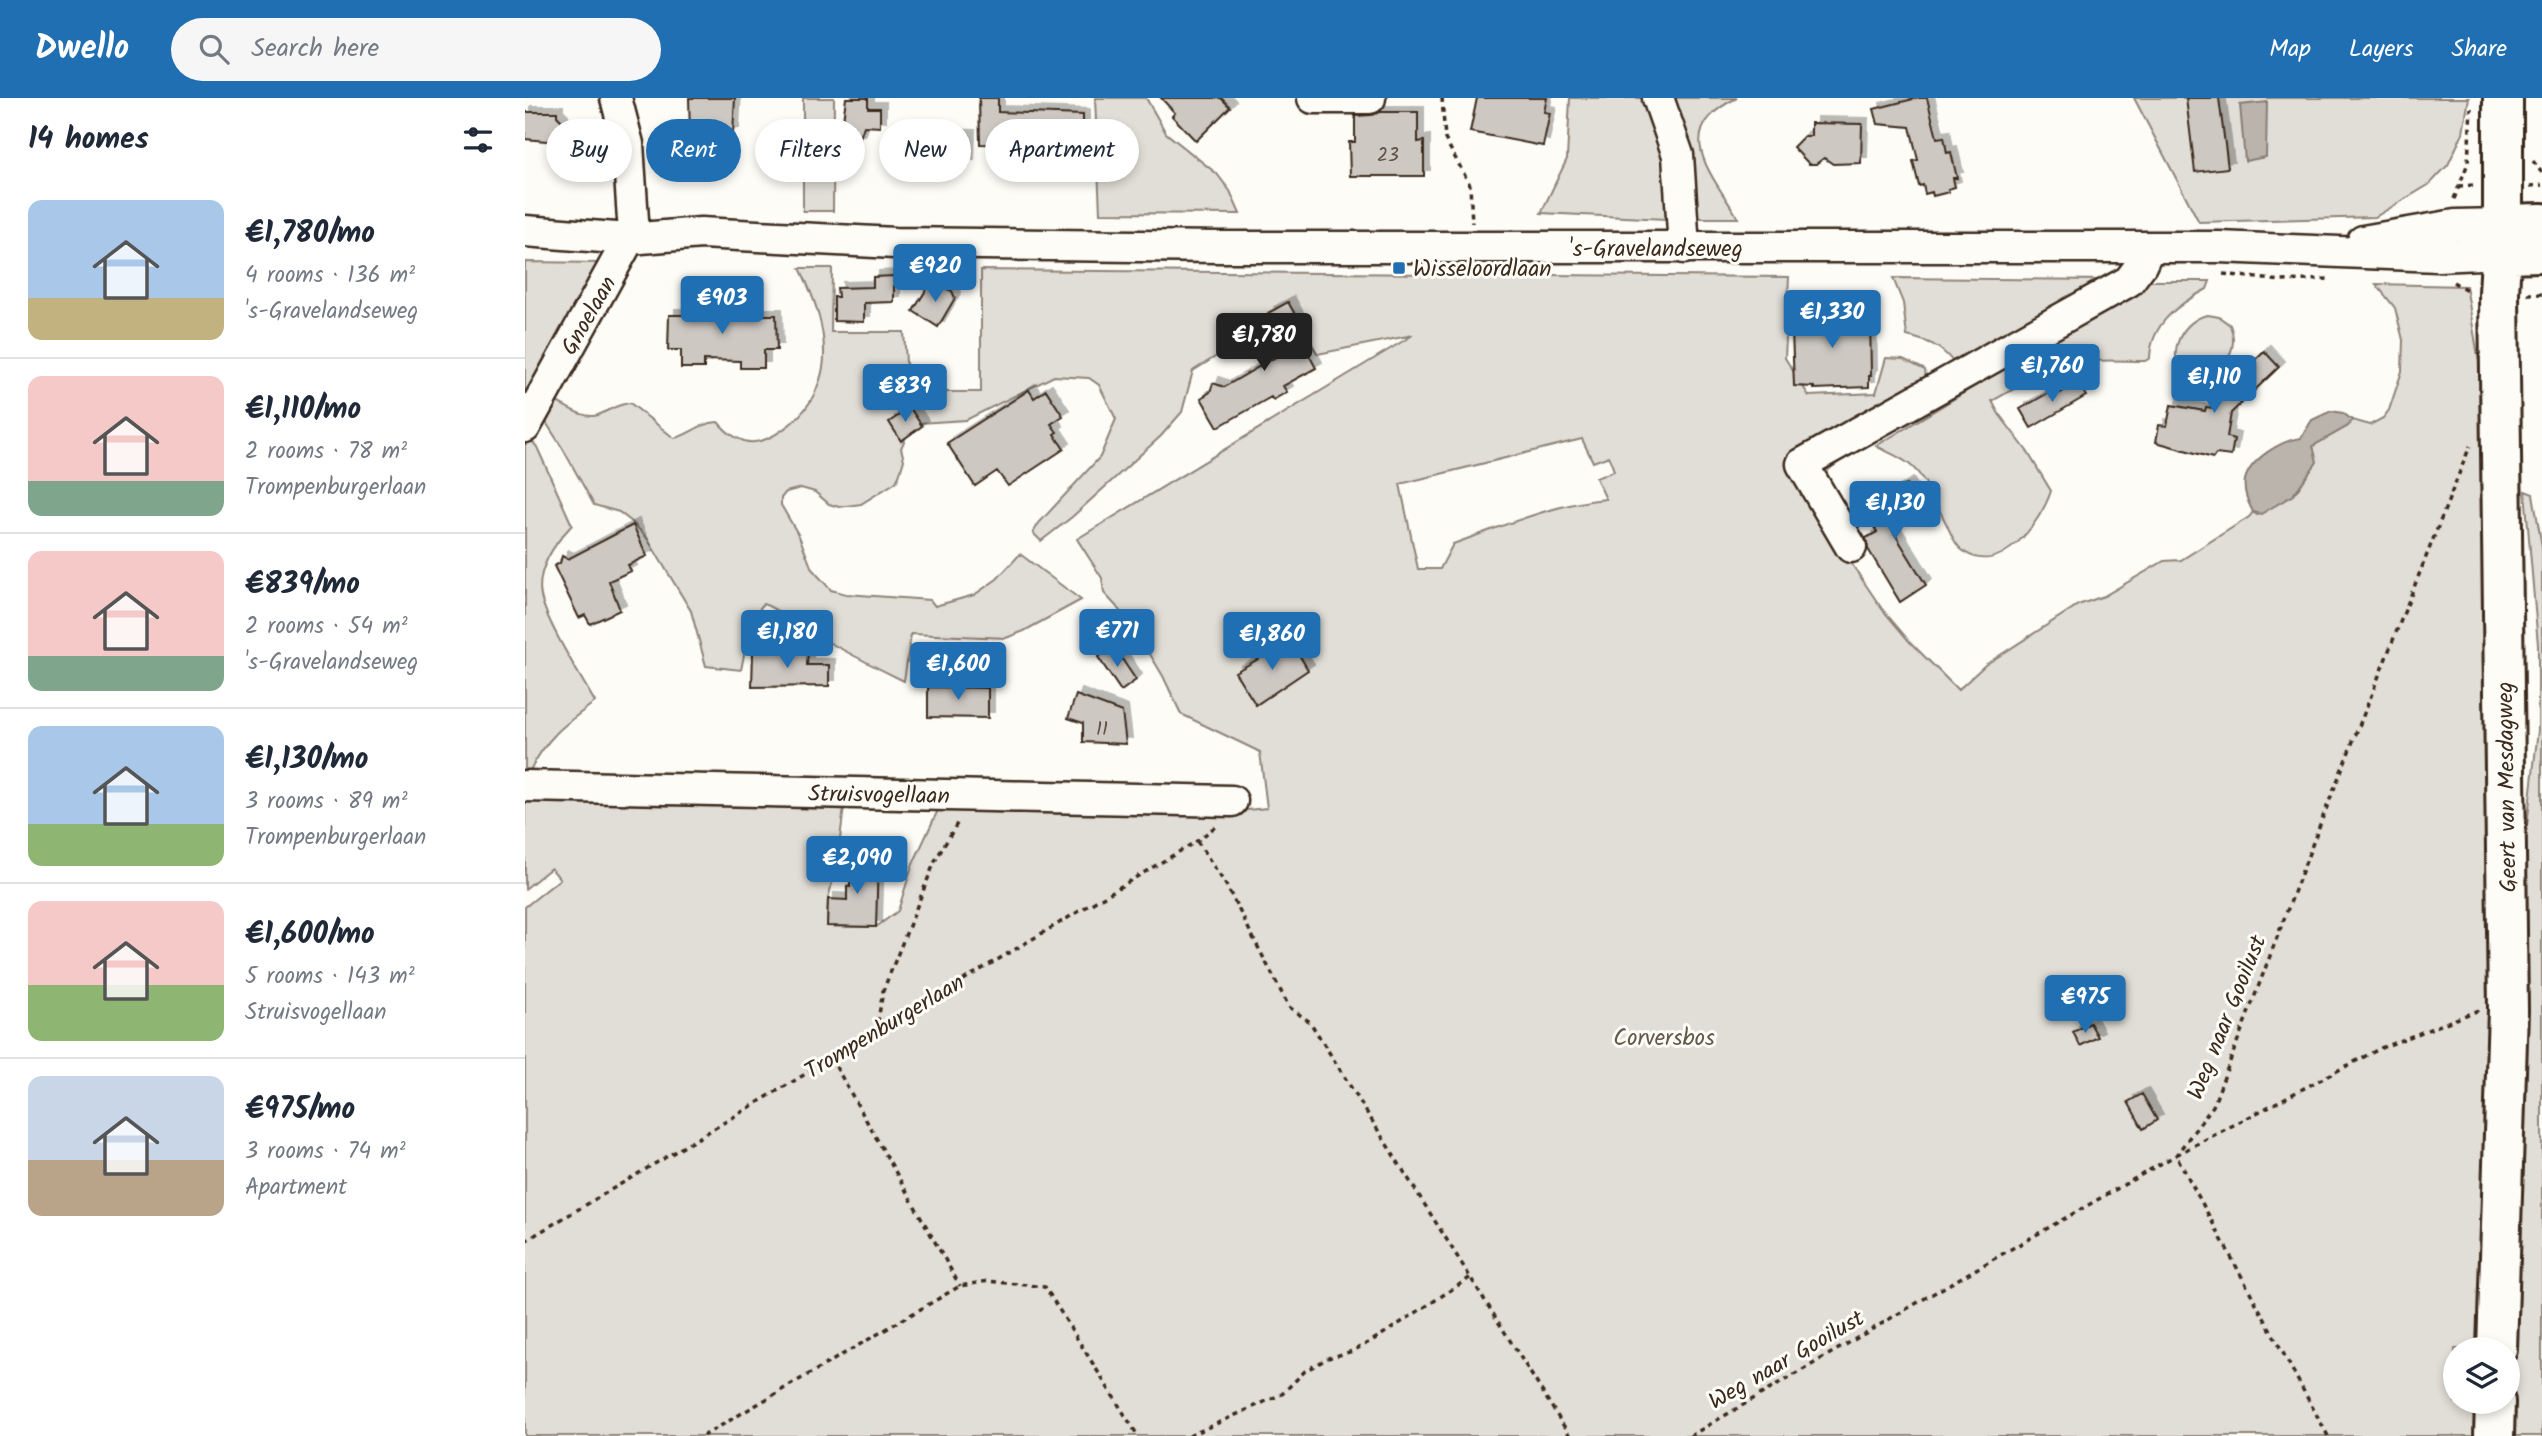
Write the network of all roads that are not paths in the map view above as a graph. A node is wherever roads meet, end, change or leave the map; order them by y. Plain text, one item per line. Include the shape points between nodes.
1 (616, 98) edge
2 (1313, 98) edge
3 (1370, 98) edge
4 (1658, 98) edge
5 (2503, 98) edge
6 (2542, 223) edge
7 (631, 230) junction
8 (533, 231) edge
9 (2503, 239) junction
10 (1684, 248) junction
11 (2149, 248) junction
12 (2318, 250) junction
13 (2542, 252) edge
14 (525, 427) edge
15 (1851, 547) dead end
16 (525, 786) edge
17 (1232, 801) road end
18 (2497, 1337) edge
19 (2495, 1414) edge
20 (2494, 1436) edge

1 - 7 street via 628,144
2 - 3 street
4 - 10 street via 1678,155
5 - 9 main road, Geert van Mesdagweg
6 - 9 main road, 's-Gravelandseweg
7 - 8 street, 's-Gravelandseweg
7 - 10 street, 's-Gravelandseweg via 895,243
7 - 14 street, Gnoelaan
9 - 12 street, 's-Gravelandseweg via 2438,256
9 - 12 street, 's-Gravelandseweg via 2455,225
9 - 13 main road, 's-Gravelandseweg
9 - 18 main road, Geert van Mesdagweg via 2499,293 2508,1010
10 - 11 street, 's-Gravelandseweg
11 - 12 street, 's-Gravelandseweg
11 - 15 street via 2129,281 1802,464
16 - 17 street, Struisvogellaan
19 - 20 main road

